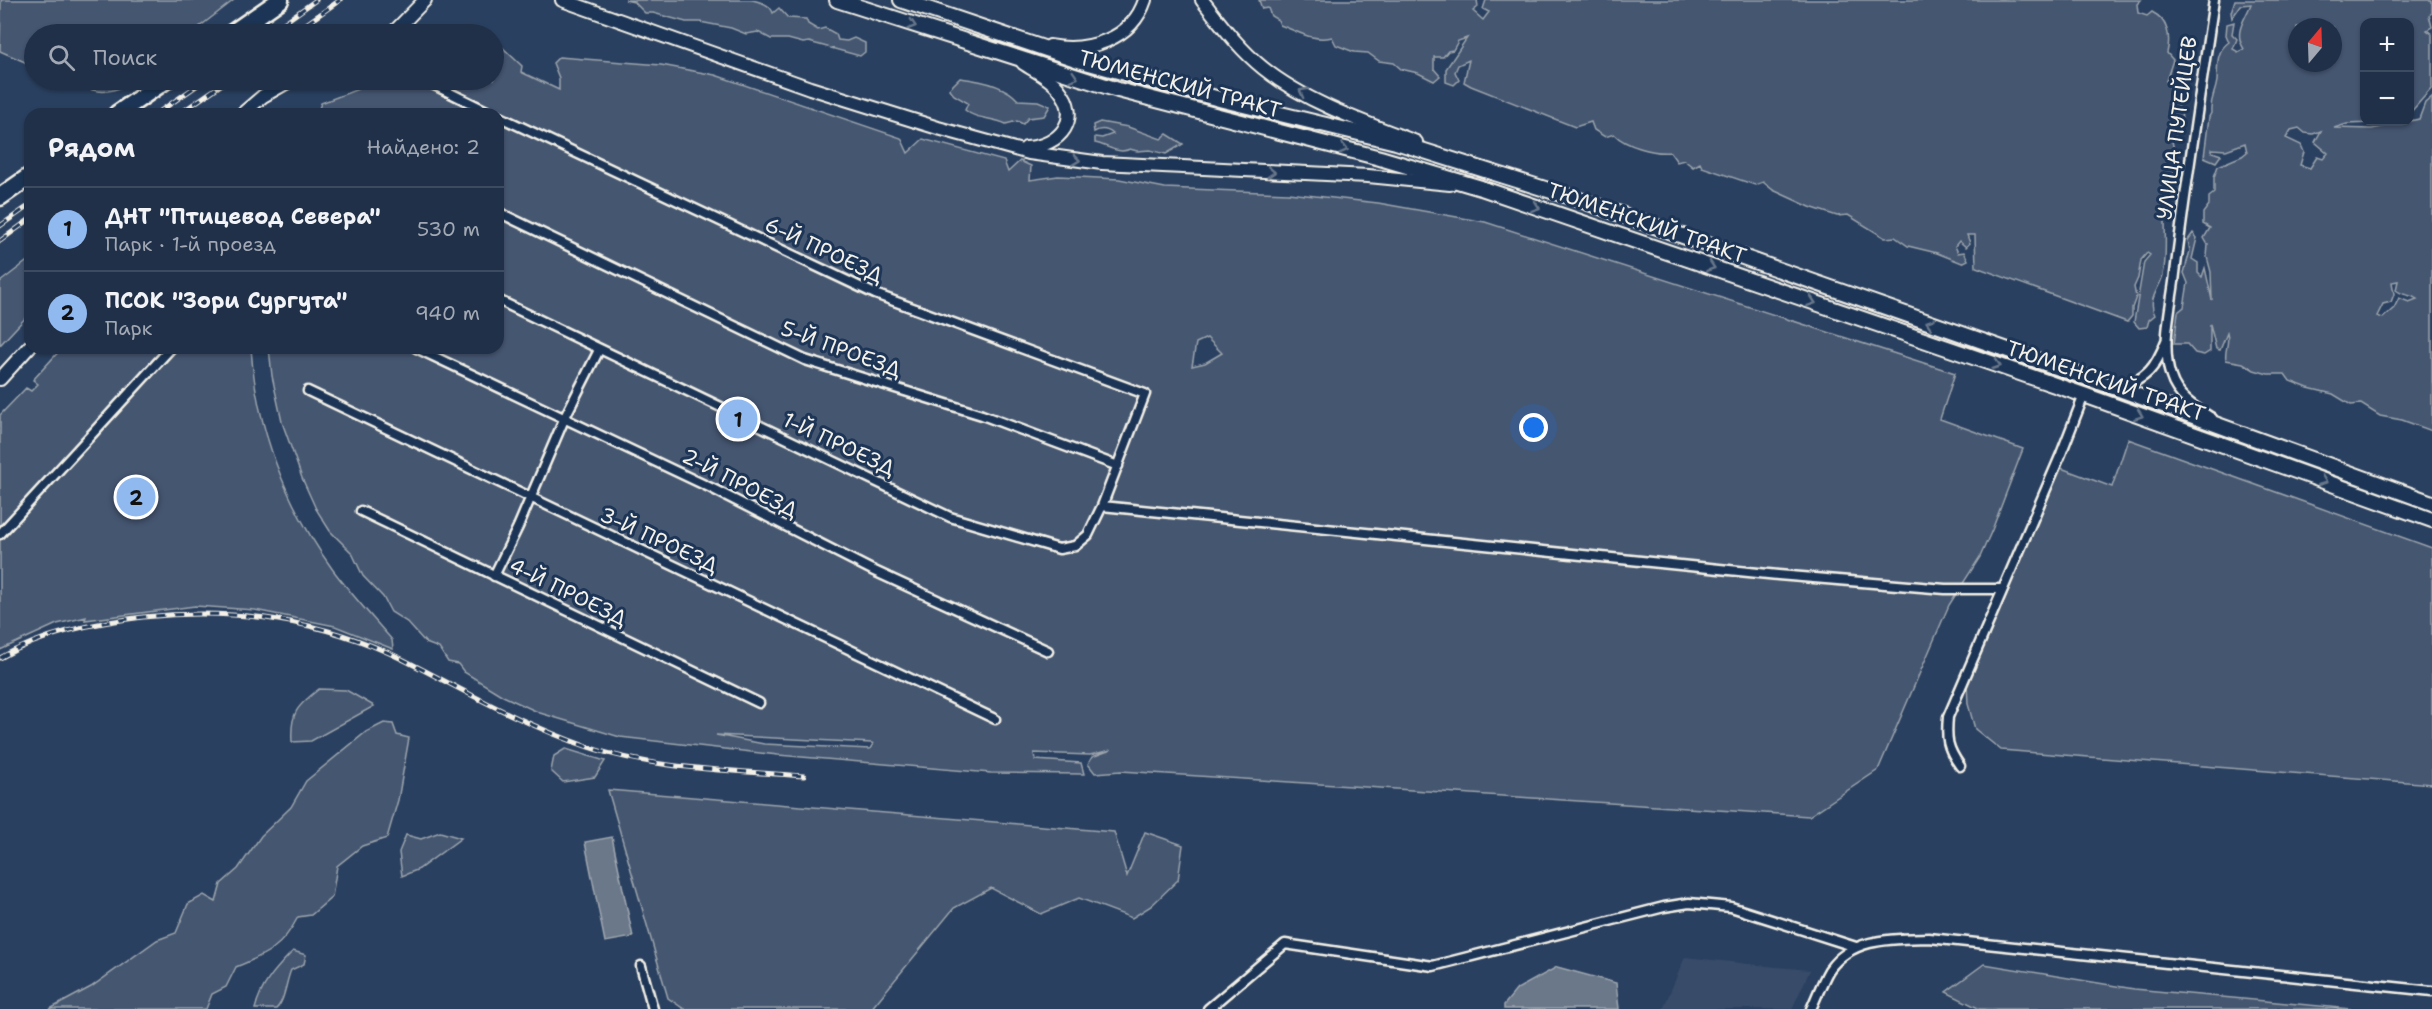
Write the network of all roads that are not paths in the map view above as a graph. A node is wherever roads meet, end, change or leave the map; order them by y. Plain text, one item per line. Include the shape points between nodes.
1 (280, 0) edge
2 (432, 0) edge
3 (562, 0) edge
4 (837, 0) edge
5 (901, 0) edge
6 (1145, 0) edge
7 (1202, 0) edge
8 (2214, 0) edge
9 (422, 3) edge
10 (245, 24) edge
11 (402, 24) edge
12 (1024, 42) junction
13 (1018, 60) junction
14 (152, 90) edge
15 (274, 90) edge
16 (442, 90) edge
17 (126, 108) edge
18 (249, 108) edge
19 (480, 108) edge
20 (504, 119) edge
21 (998, 146) junction
22 (1473, 165) junction
23 (24, 180) edge
24 (1481, 188) junction
25 (0, 197) edge
26 (504, 215) edge
27 (504, 303) edge
28 (2168, 338) junction
29 (599, 350) junction
30 (24, 353) edge
31 (165, 354) edge
32 (429, 354) edge
33 (0, 379) edge
34 (2119, 389) junction
35 (308, 391) dead end
36 (2084, 395) junction
37 (565, 417) junction
38 (2233, 431) junction
39 (1118, 466) junction
40 (529, 498) junction
41 (2432, 503) edge
42 (1102, 506) junction
43 (361, 511) dead end
44 (2432, 520) edge
45 (0, 534) edge
46 (494, 576) junction
47 (2001, 590) junction
48 (1048, 651) dead end
49 (759, 704) dead end
50 (995, 719) dead end
51 (1960, 766) dead end
52 (1856, 947) junction
53 (641, 966) dead end
54 (2432, 991) edge
55 (652, 1009) edge
56 (1208, 1009) edge
57 (1811, 1009) edge

1 - 10 highway
2 - 9 main road
3 - 21 main road via 810,88
4 -> 13 main road, ТЮМЕНСКИЙ ТРАКТ
5 - 12 main road, ТЮМЕНСКИЙ ТРАКТ
6 - 12 main road via 1126,28 1104,43 1076,49
22 -> 7 main road via 1354,117 1282,81 1251,57
8 - 28 street, УЛИЦА ПУТЕЙЦЕВ
9 - 11 main road
12 - 22 main road, ТЮМЕНСКИЙ ТРАКТ via 1160,83
13 - 21 main road via 1056,85 1067,103 1068,120 1064,131 1048,145
13 -> 24 main road, ТЮМЕНСКИЙ ТРАКТ
14 - 17 highway
15 - 18 main road
16 - 19 street
20 - 39 street, 6-Й ПРОЕЗД via 875,294 1145,394
21 -> 24 main road via 1102,164 1408,178
34 -> 22 main road, ТЮМЕНСКИЙ ТРАКТ
23 - 25 highway
24 -> 36 main road, ТЮМЕНСКИЙ ТРАКТ
26 - 39 street, 5-Й ПРОЕЗД via 805,360 982,415
27 - 29 street, 1-Й ПРОЕЗД
28 - 34 street via 2150,372
28 - 38 street via 2174,386 2186,401
29 - 37 street
29 - 42 street, 1-Й ПРОЕЗД via 950,517 1059,549 1075,546 1089,535
30 - 33 main road
31 - 45 street
32 - 37 street, 2-Й ПРОЕЗД
34 - 38 main road, ТЮМЕНСКИЙ ТРАКТ
35 - 40 street, 3-Й ПРОЕЗД
36 -> 44 main road, ТЮМЕНСКИЙ ТРАКТ
36 - 47 street
37 - 40 street
37 - 48 street, 2-Й ПРОЕЗД via 872,570
38 - 41 main road, ТЮМЕНСКИЙ ТРАКТ
39 - 42 street
40 - 46 street
40 - 50 street, 3-Й ПРОЕЗД
42 - 47 street via 1778,575
43 - 46 street, 4-Й ПРОЕЗД
46 - 49 street, 4-Й ПРОЕЗД
47 - 51 street via 1948,717 1950,752
52 - 54 street via 1876,941 1929,938
52 - 56 street via 1731,906 1689,903 1433,966 1285,944
52 - 57 street via 1828,971
53 - 55 street

